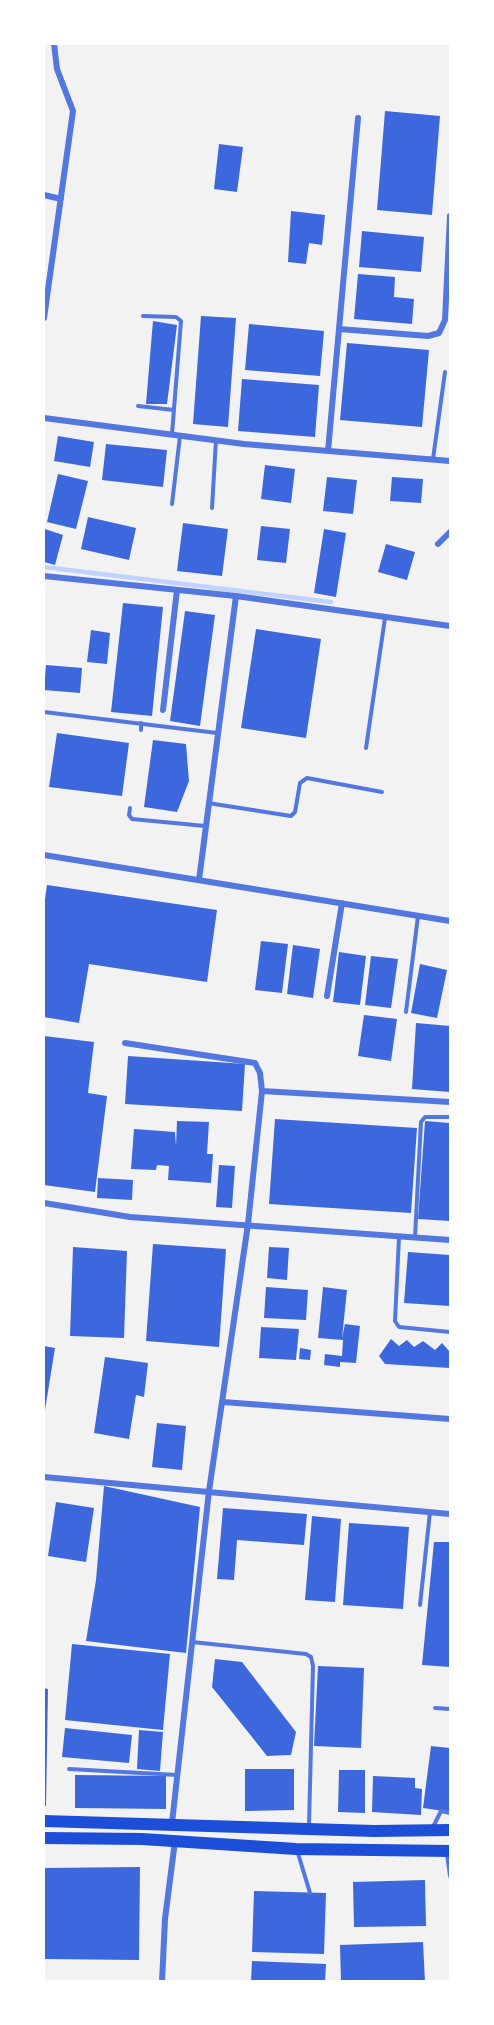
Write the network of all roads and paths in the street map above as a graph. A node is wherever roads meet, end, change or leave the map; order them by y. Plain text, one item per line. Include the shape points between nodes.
1 (54, 44) edge
2 (358, 118) dead end
3 (44, 195) edge
4 (61, 198) junction
5 (450, 216) edge
6 (46, 283) edge
7 (143, 316) dead end
8 (44, 318) edge
9 (339, 329) junction
10 (445, 372) dead end
11 (138, 406) dead end
12 (174, 410) junction
13 (44, 418) edge
14 (171, 434) junction
15 (180, 435) junction
16 (216, 440) junction
17 (328, 451) junction
18 (433, 459) junction
19 (450, 461) edge
20 (172, 504) dead end
21 (212, 508) dead end
22 (450, 532) edge
23 (438, 544) dead end
24 (44, 576) edge
25 (177, 590) junction
26 (236, 596) junction
27 (385, 618) junction
28 (450, 626) edge
29 (163, 710) dead end
30 (44, 712) edge
31 (141, 723) junction
32 (141, 730) dead end
33 (217, 733) junction
34 (366, 748) dead end
35 (382, 792) dead end
36 (208, 803) junction
37 (130, 808) dead end
38 (205, 826) junction
39 (44, 855) edge
40 (199, 880) junction
41 (342, 903) junction
42 (418, 916) junction
43 (450, 921) edge
44 (327, 996) dead end
45 (406, 1012) dead end
46 (125, 1043) dead end
47 (262, 1091) junction
48 (450, 1102) edge
49 (450, 1117) edge
50 (44, 1203) edge
51 (248, 1224) junction
52 (399, 1237) junction
53 (415, 1238) junction
54 (450, 1240) edge
55 (450, 1332) edge
56 (223, 1402) junction
57 (450, 1419) edge
58 (44, 1477) edge
59 (209, 1491) junction
60 (430, 1512) junction
61 (450, 1514) edge
62 (420, 1605) dead end
63 (191, 1642) junction
64 (435, 1708) dead end
65 (450, 1709) edge
66 (69, 1769) dead end
67 (177, 1775) junction
68 (450, 1813) edge
69 (44, 1821) edge
70 (172, 1823) junction
71 (309, 1829) junction
72 (432, 1829) junction
73 (450, 1830) edge
74 (44, 1838) edge
75 (175, 1841) junction
76 (296, 1849) junction
77 (448, 1851) edge
78 (450, 1876) edge
79 (310, 1893) dead end
80 (162, 1982) edge

1 - 4 street via 57,69 73,111
2 - 9 street
3 - 4 street
4 - 6 street
5 - 9 street via 445,320 439,333 428,336
6 - 8 street
7 - 12 lane via 176,317 181,321
9 - 17 street
10 - 18 lane
11 - 12 lane
12 - 14 lane
13 - 14 street
14 - 15 street
15 - 16 street
15 - 20 lane
16 - 17 street
16 - 21 lane
17 - 18 street
18 - 19 street
22 - 23 street
24 - 25 street
25 - 26 street
25 - 29 street
26 - 27 street
26 - 33 street
27 - 28 street
27 - 34 lane
30 - 31 lane
31 - 32 lane
31 - 33 lane
33 - 36 street
35 - 36 lane via 307,778 300,783 291,816
36 - 38 street
37 - 38 lane via 132,819
38 - 40 street
39 - 40 street
40 - 41 street
41 - 42 street
41 - 44 street
42 - 43 street
42 - 45 lane
46 - 47 street via 255,1063
47 - 48 street
47 - 51 street
49 - 53 lane via 425,1117 421,1122
50 - 51 street via 130,1218
51 - 52 street
51 - 56 street
52 - 53 street
52 - 55 lane via 394,1321 407,1329
53 - 54 street
56 - 57 street
56 - 59 street
58 - 59 street
59 - 60 street
59 - 63 street
60 - 61 street
60 - 62 lane
63 - 67 street
63 - 71 lane via 311,1657
64 - 65 lane
66 - 67 lane
67 - 70 street
68 - 72 lane via 441,1811
69 - 70 main road
70 - 71 main road
71 - 72 main road
72 - 73 main road
74 - 75 main road
75 - 76 main road
75 - 80 street
76 - 77 main road
76 - 79 lane
77 - 78 lane

